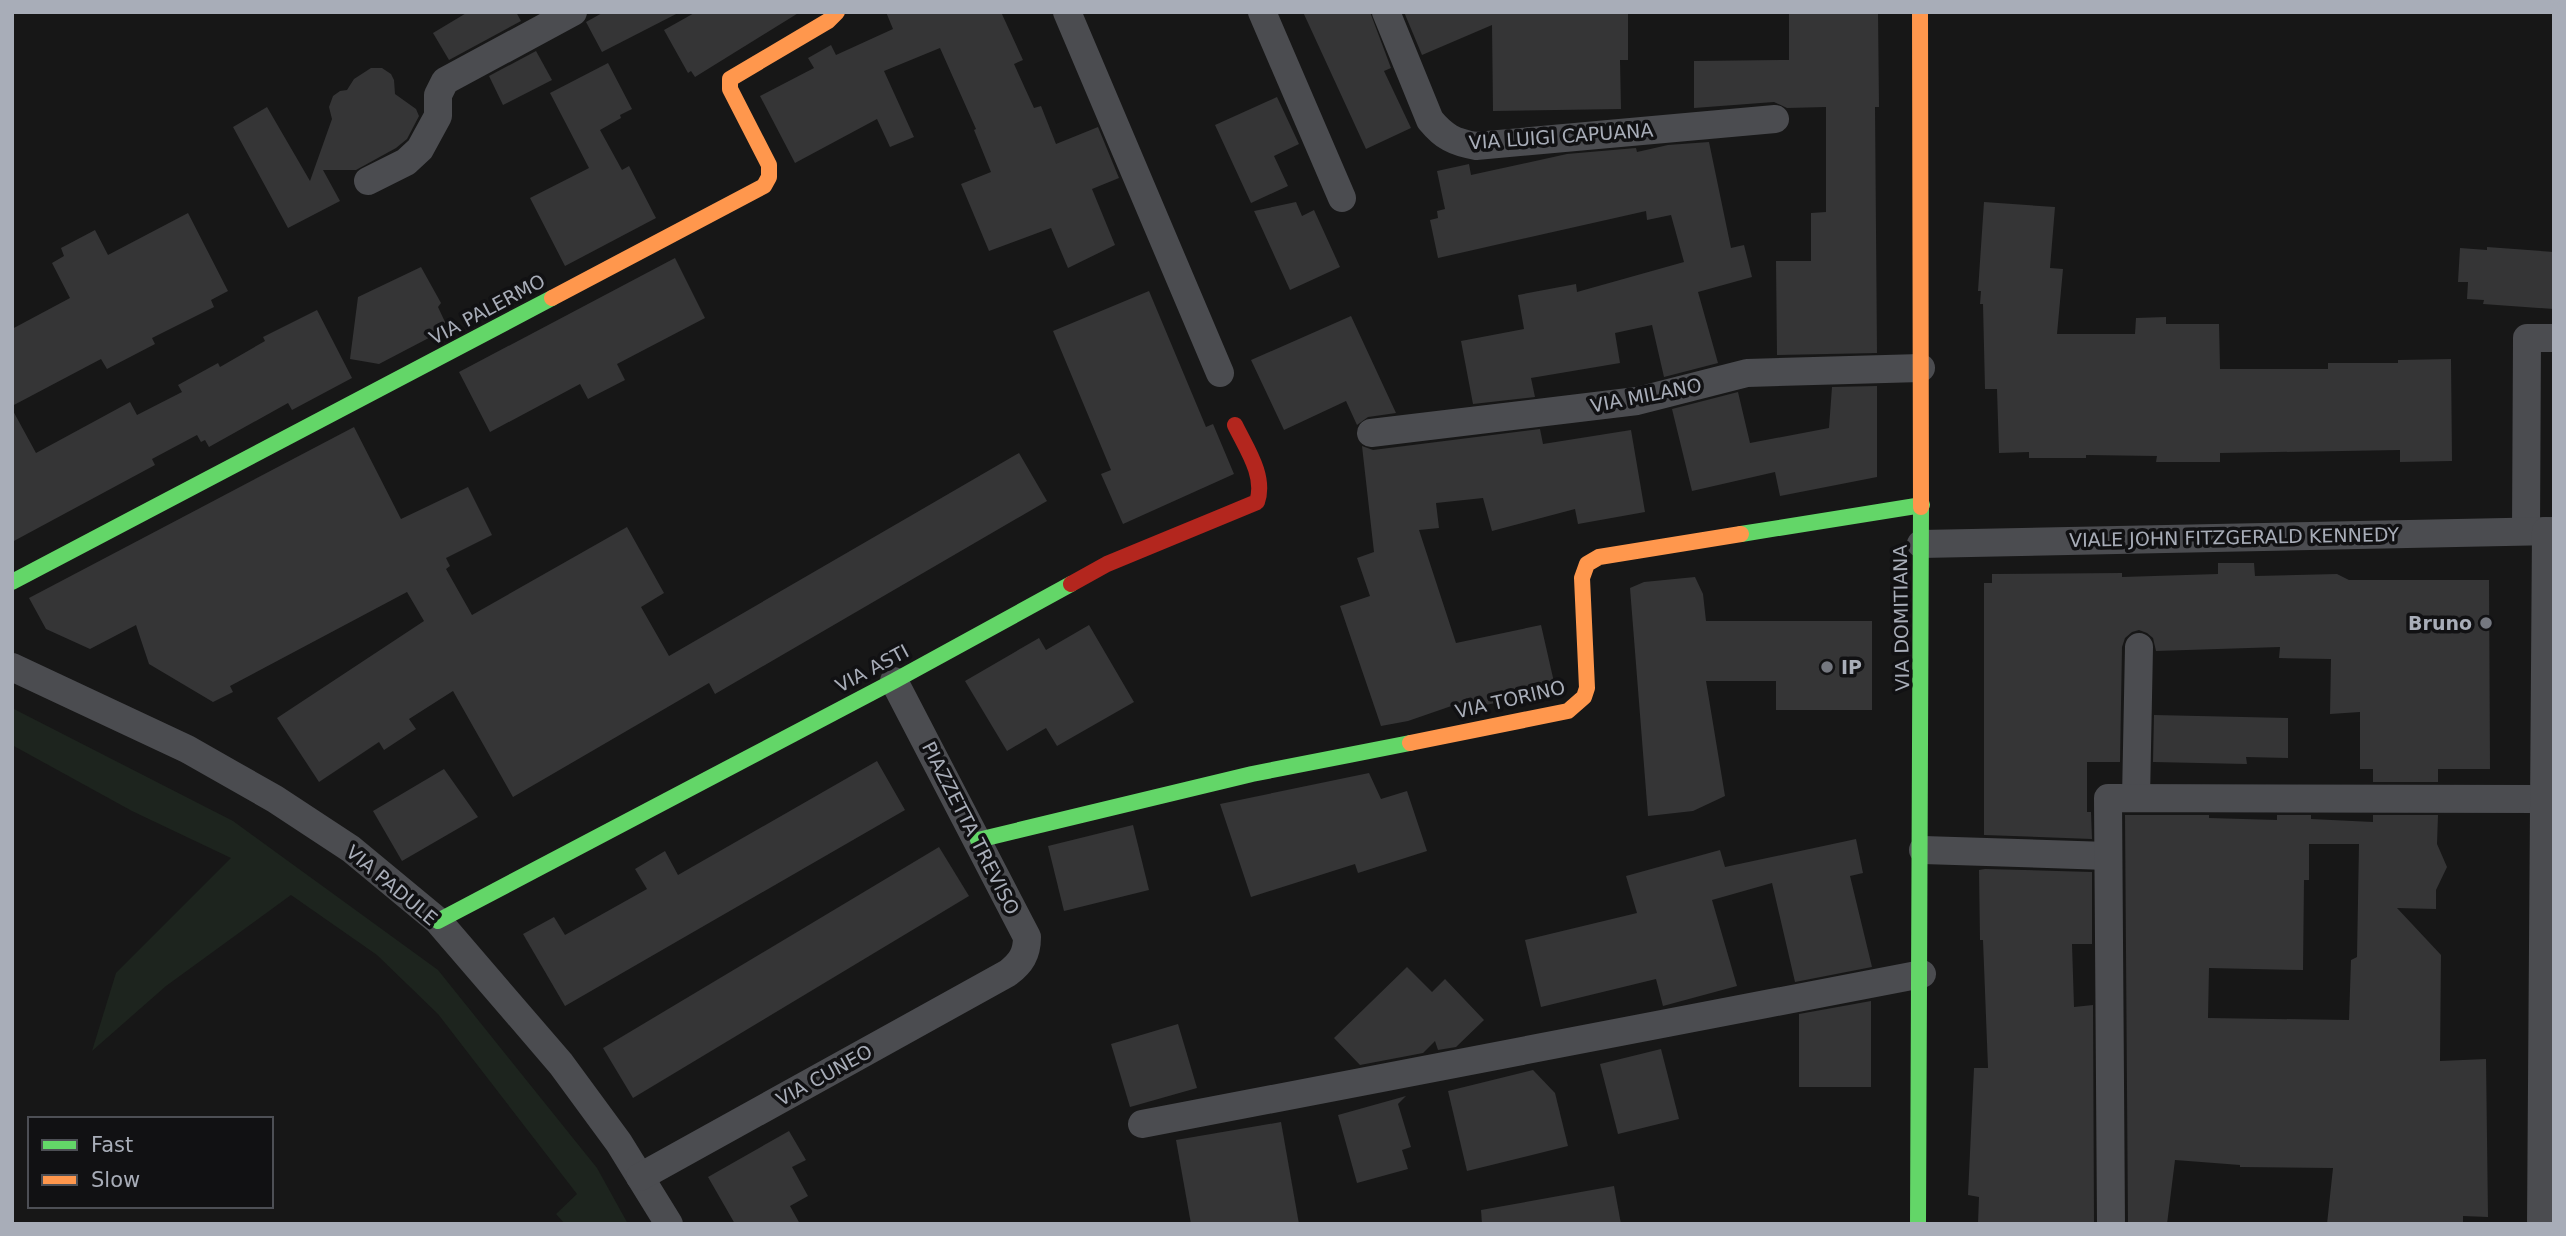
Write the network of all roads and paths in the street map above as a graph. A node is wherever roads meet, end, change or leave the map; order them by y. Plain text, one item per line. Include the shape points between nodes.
1 (573, 12) edge
2 (836, 12) edge
3 (1068, 12) edge
4 (1262, 12) edge
5 (1386, 12) edge
6 (1920, 12) edge
7 (1775, 120) dead end
8 (368, 181) dead end
9 (1342, 198) dead end
10 (2554, 338) edge
11 (1921, 368) junction
12 (1220, 373) dead end
13 (1235, 425) dead end
14 (1371, 433) dead end
15 (1922, 505) junction
16 (2542, 531) edge
17 (1921, 544) junction
18 (12, 582) edge
19 (2139, 647) dead end
20 (12, 667) edge
21 (894, 681) junction
22 (2137, 798) junction
23 (2547, 809) edge
24 (978, 840) junction
25 (1923, 850) junction
26 (2108, 856) junction
27 (438, 921) junction
28 (1008, 973) joint
29 (1922, 974) junction
30 (1142, 1124) dead end
31 (640, 1177) junction
32 (669, 1224) edge
33 (1918, 1224) edge
34 (2111, 1224) edge
35 (2541, 1224) edge

1 - 8 street via 445,80 438,95 438,116 420,149 406,162
2 - 18 street, VIA PALERMO via 730,79 730,89 769,165 764,186
3 - 12 street
4 - 9 street
5 - 7 street, VIA LUIGI CAPUANA via 1430,120 1454,142 1476,146
6 - 11 street, VIA DOMITIANA
10 - 16 street via 2527,338
11 - 14 street, VIA MILANO via 1747,373 1637,401
11 - 15 street, VIA DOMITIANA
13 - 21 street, VIA ASTI via 1260,479 1262,494 1257,502 1107,564
15 - 17 street, VIA DOMITIANA
15 - 24 street, VIA TORINO via 1591,560 1582,578 1587,688 1568,711 1252,774
16 - 17 street, VIALE JOHN FITZGERALD KENNEDY
16 - 23 street
17 - 25 street, VIA DOMITIANA
19 - 22 street
20 - 27 street, VIA PADULE via 187,749 275,799 351,849
21 - 24 street, PIAZZETTA TREVISO
21 - 27 street, VIA ASTI
22 - 23 street
22 - 26 street via 2108,798
23 - 35 street
24 - 28 street, PIAZZETTA TREVISO via 1027,937 1024,956
25 - 26 street
25 - 29 street, VIA DOMITIANA
26 - 34 street
27 - 31 street, VIA PADULE via 561,1064
28 - 31 street, VIA CUNEO
29 - 30 street
29 - 33 street, VIA DOMITIANA
31 - 32 street, VIA PADULE

